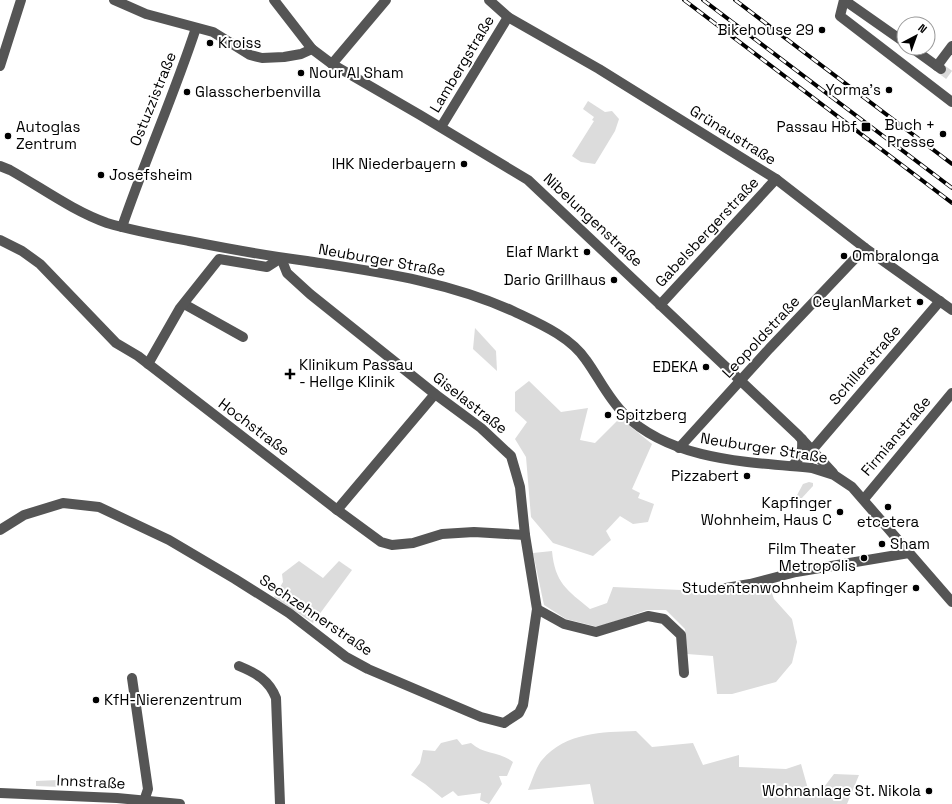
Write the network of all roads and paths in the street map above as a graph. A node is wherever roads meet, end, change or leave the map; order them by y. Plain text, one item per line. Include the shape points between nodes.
1 (21, 0) edge
2 (114, 0) edge
3 (274, 0) edge
4 (386, 0) edge
5 (488, 0) edge
6 (844, 0) edge
7 (858, 0) edge
8 (860, 11) junction
9 (508, 17) junction
10 (196, 28) junction
11 (896, 36) edge
12 (952, 46) edge
13 (312, 49) junction
14 (1, 54) edge
15 (923, 56) edge
16 (332, 64) junction
17 (0, 66) edge
18 (952, 102) edge
19 (441, 127) junction
20 (0, 166) edge
21 (776, 179) junction
22 (122, 227) junction
23 (0, 240) edge
24 (865, 248) junction
25 (281, 258) junction
26 (940, 300) junction
27 (184, 304) junction
28 (660, 305) junction
29 (952, 310) edge
30 (243, 337) dead end
31 (148, 364) junction
32 (740, 380) junction
33 (952, 393) edge
34 (435, 394) junction
35 (802, 439) junction
36 (679, 448) junction
37 (813, 449) junction
38 (792, 466) junction
39 (834, 475) junction
40 (864, 499) junction
41 (337, 510) junction
42 (0, 530) edge
43 (525, 535) junction
44 (909, 553) junction
45 (726, 588) dead end
46 (952, 602) edge
47 (537, 609) junction
48 (239, 666) dead end
49 (684, 673) dead end
50 (132, 678) dead end
51 (0, 789) edge
52 (142, 802) edge
53 (180, 804) edge
54 (280, 804) edge

1 - 14 street
2 - 10 street via 146,14
3 - 13 street, Nibelungenstraße
4 - 16 street
5 - 9 street, Grünaustraße
6 - 8 street
6 - 18 street via 840,16
7 - 8 street
8 - 11 street
9 - 19 street, Lambergstraße
9 - 21 street, Grünaustraße via 599,69
10 - 13 street via 213,32 250,55 262,58 284,57
10 - 22 street, Ostuzzistraße
12 - 15 street via 939,68
13 - 16 street, Nibelungenstraße
14 - 17 street
16 - 19 street, Nibelungenstraße
19 - 28 street, Nibelungenstraße via 528,180
20 - 22 street, Neuburger Straße via 79,210
21 - 24 street, Grünaustraße
21 - 28 street, Gabelsbergerstraße
22 - 25 street, Neuburger Straße
23 - 31 street, Hochstraße via 40,264 116,344
24 - 26 street, Grünaustraße
24 - 32 street, Leopoldstraße
25 - 27 street via 267,267 219,259
25 - 34 street, Giselastraße via 287,273 310,294
25 - 36 street, Neuburger Straße via 414,278 461,291 515,312 576,348 586,358 608,396 623,414 643,429
26 - 29 street, Grünaustraße
26 - 37 street, Schillerstraße
27 - 30 street
27 - 31 street
28 - 32 street, Nibelungenstraße
31 - 41 street, Hochstraße
32 - 35 street, Nibelungenstraße
32 - 36 street, Leopoldstraße
33 - 40 street, Firmianstraße
34 - 41 street
34 - 43 street, Giselastraße via 481,428 511,456 520,488
35 - 37 street, Nibelungenstraße
35 - 38 street via 800,457
36 - 38 street, Neuburger Straße via 722,458
37 - 39 street, Nibelungenstraße
38 - 39 street, Neuburger Straße
39 - 40 street
40 - 44 street
41 - 43 street, Hochstraße via 381,542 392,545 413,543 442,534 474,532
42 - 47 street, Sechzehnerstraße via 24,515 63,503 99,507 169,540 235,579 289,613 346,657 368,669 481,717 504,723 519,713 523,705
43 - 47 street, Sechzehnerstraße
44 - 45 street via 796,572
44 - 46 street
47 - 49 street via 564,624 596,632 648,616 664,619 681,635
48 - 54 street via 264,679 276,698
50 - 52 street via 148,789
51 - 52 street, Innstraße
52 - 53 street, Innstraße

